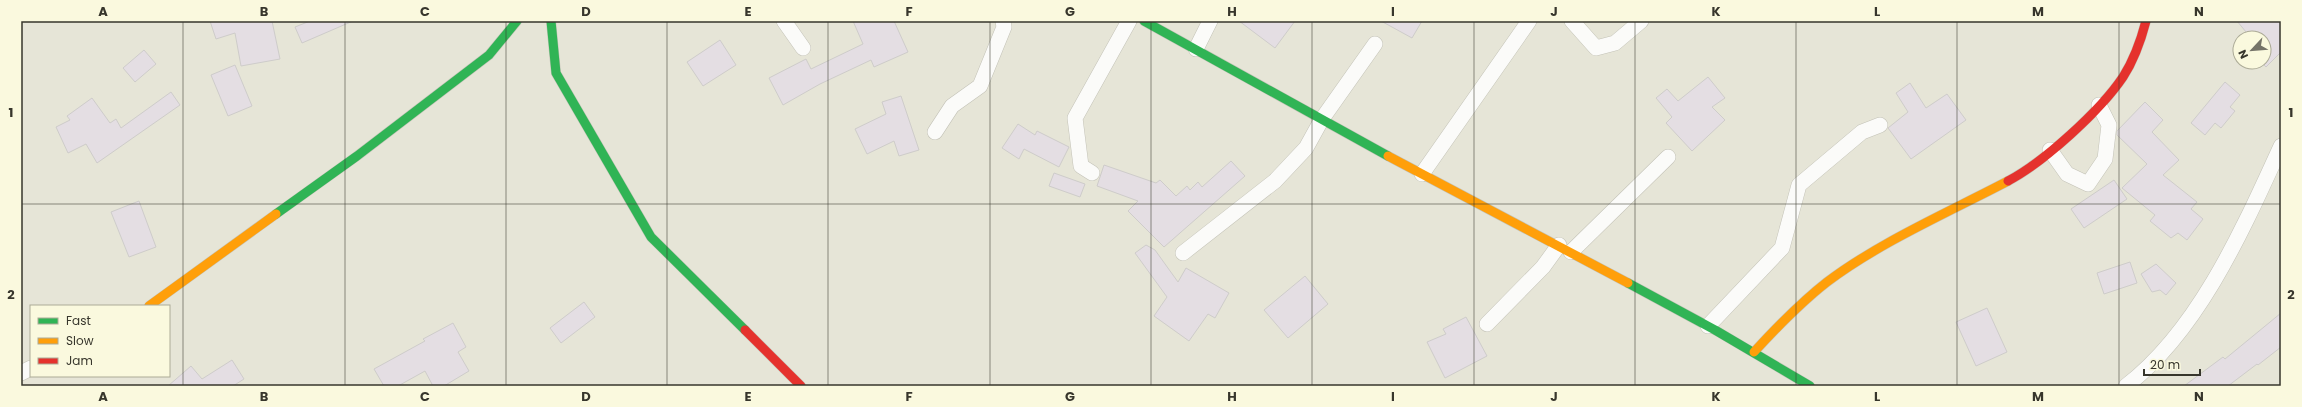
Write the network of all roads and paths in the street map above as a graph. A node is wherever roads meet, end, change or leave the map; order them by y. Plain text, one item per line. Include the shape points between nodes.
1 (517, 21) edge
2 (551, 21) edge
3 (784, 21) edge
4 (1003, 21) edge
5 (1129, 21) edge
6 (1144, 21) edge
7 (1210, 21) edge
8 (1530, 21) edge
9 (1572, 21) edge
10 (1641, 21) edge
11 (2146, 21) edge
12 (1375, 44) dead end
13 (803, 48) dead end
14 (1196, 49) junction
15 (2099, 104) junction
16 (1322, 119) junction
17 (1880, 125) dead end
18 (935, 132) dead end
19 (2281, 146) edge
20 (2050, 150) junction
21 (1668, 157) dead end
22 (1092, 173) dead end
23 (1422, 174) junction
24 (1565, 248) junction
25 (1184, 253) dead end
26 (149, 305) edge
27 (1487, 324) dead end
28 (1708, 326) junction
29 (1754, 352) junction
30 (30, 368) edge
31 (21, 373) edge
32 (801, 386) edge
33 (1810, 386) edge
34 (2126, 386) edge

1 - 26 street via 482,60 357,156
2 - 32 street via 556,73 651,237
3 - 13 street
4 - 18 street via 1004,27 980,86 952,106
5 - 22 street via 1075,118 1081,166
6 - 14 street
7 - 14 street
8 - 23 street
9 - 10 street via 1596,48 1615,43
11 - 15 street via 2140,44 2123,77
12 - 16 street
14 - 16 street
15 - 20 street via 2085,121
15 - 20 street via 2109,125 2105,159 2088,184 2067,174
16 - 23 street
16 - 25 street via 1306,148 1275,181
17 - 28 street via 1862,132 1799,185 1782,248
19 - 34 street via 2249,216 2203,298 2175,339 2148,369
20 - 29 street via 2023,173 1874,252 1827,282 1789,314
21 - 24 street
23 - 24 street
24 - 27 street
24 - 28 street
28 - 29 street
29 - 33 street
30 - 31 street

